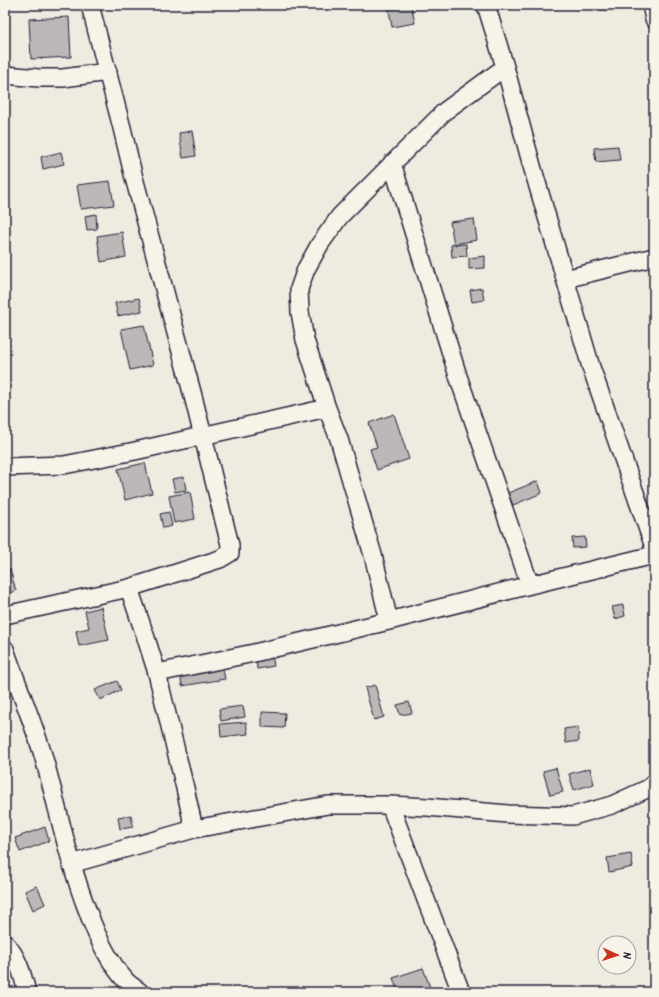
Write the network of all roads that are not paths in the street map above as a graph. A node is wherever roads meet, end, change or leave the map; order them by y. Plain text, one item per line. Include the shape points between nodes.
1 (90, 5) edge
2 (486, 5) edge
3 (651, 5) edge
4 (654, 19) edge
5 (505, 67) junction
6 (108, 72) junction
7 (5, 75) edge
8 (392, 163) junction
9 (654, 257) edge
10 (565, 279) junction
11 (327, 408) junction
12 (203, 435) junction
13 (5, 468) edge
14 (654, 547) edge
15 (654, 556) edge
16 (530, 585) junction
17 (129, 588) junction
18 (5, 615) edge
19 (389, 621) junction
20 (5, 649) edge
21 (157, 673) junction
22 (654, 783) edge
23 (390, 805) junction
24 (194, 828) junction
25 (72, 864) junction
26 (5, 943) edge
27 (27, 992) edge
28 (140, 992) edge
29 (461, 992) edge

1 - 6 street
2 - 5 street
3 - 4 street
5 - 8 street via 445,112
5 - 10 street
6 - 7 street via 63,78
6 - 12 street
8 - 11 street via 340,216 320,244 306,269 299,289 305,340
8 - 16 street via 458,376
9 - 10 street
10 - 14 street via 591,367
11 - 12 street
11 - 19 street via 339,439
12 - 13 street via 64,465
12 - 17 street via 230,553 220,559
15 - 16 street
16 - 19 street
17 - 18 street
17 - 21 street
19 - 21 street
20 - 25 street via 43,756
21 - 24 street
22 - 23 street via 649,788 612,805 573,816
23 - 24 street via 328,804
23 - 29 street
24 - 25 street
25 - 28 street via 82,898 107,956 126,981
26 - 27 street via 12,950 22,971

